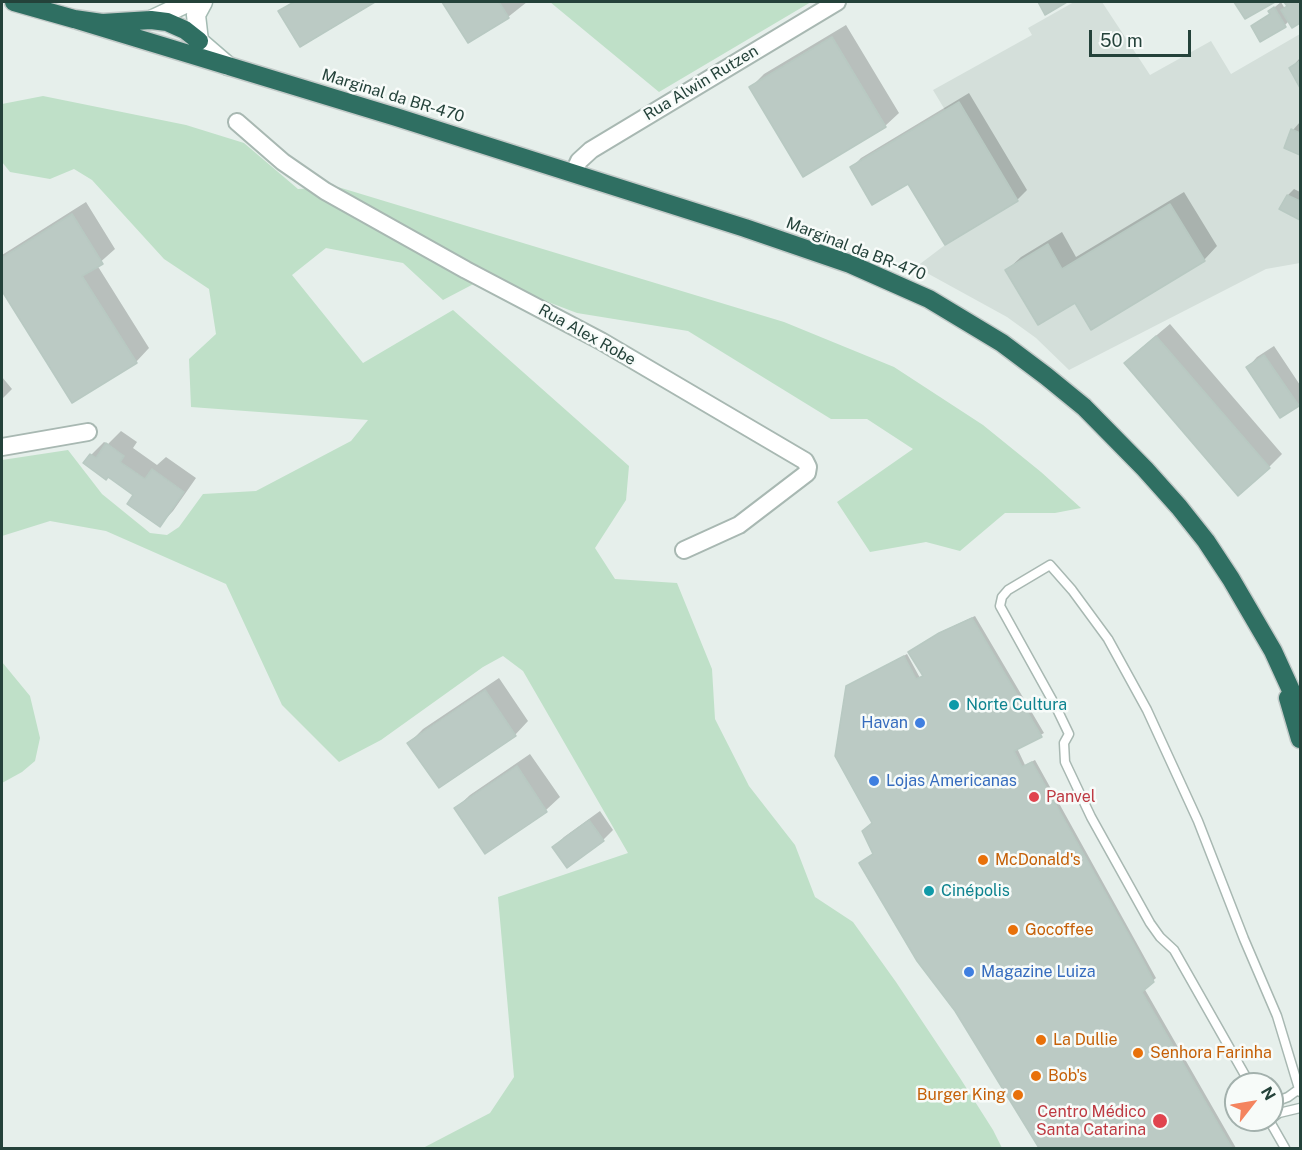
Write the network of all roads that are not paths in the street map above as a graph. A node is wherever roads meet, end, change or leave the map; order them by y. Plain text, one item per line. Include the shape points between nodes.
1 (14, 2) edge
2 (189, 2) edge
3 (203, 2) edge
4 (837, 2) edge
5 (74, 19) junction
6 (151, 20) junction
7 (199, 41) junction
8 (229, 67) junction
9 (237, 122) dead end
10 (574, 172) junction
11 (88, 432) dead end
12 (2, 447) edge
13 (684, 550) dead end
14 (1273, 651) junction
15 (1300, 710) edge
16 (1300, 739) edge
17 (1243, 1072) edge
18 (1300, 1090) edge
19 (1284, 1099) edge
20 (1300, 1108) edge
21 (1284, 1112) edge
22 (1276, 1132) edge
23 (1285, 1149) edge

1 - 5 highway
2 - 6 street
3 - 7 street via 196,15
4 - 10 street, Rua Alwin Rutzen via 591,150
5 - 6 highway via 102,23
5 - 8 highway, Marginal da BR-470
6 - 7 highway via 167,22
7 - 8 street, Marginal da BR-470
8 - 10 highway, Marginal da BR-470
9 - 13 street, Rua Alex Robe via 283,162 325,191 601,341 805,461 807,473 740,525
10 - 14 highway, Marginal da BR-470 via 850,264 929,299 1002,343 1084,407 1179,507 1231,579
11 - 12 street
14 - 15 highway, Marginal da BR-470
14 - 16 highway
17 - 18 lane via 1174,950 1150,923 1091,817 1065,762 1064,743 1069,734 1000,606 1008,590 1050,565 1108,639 1147,710 1277,1016
18 - 19 lane
20 - 21 lane
22 - 23 lane

